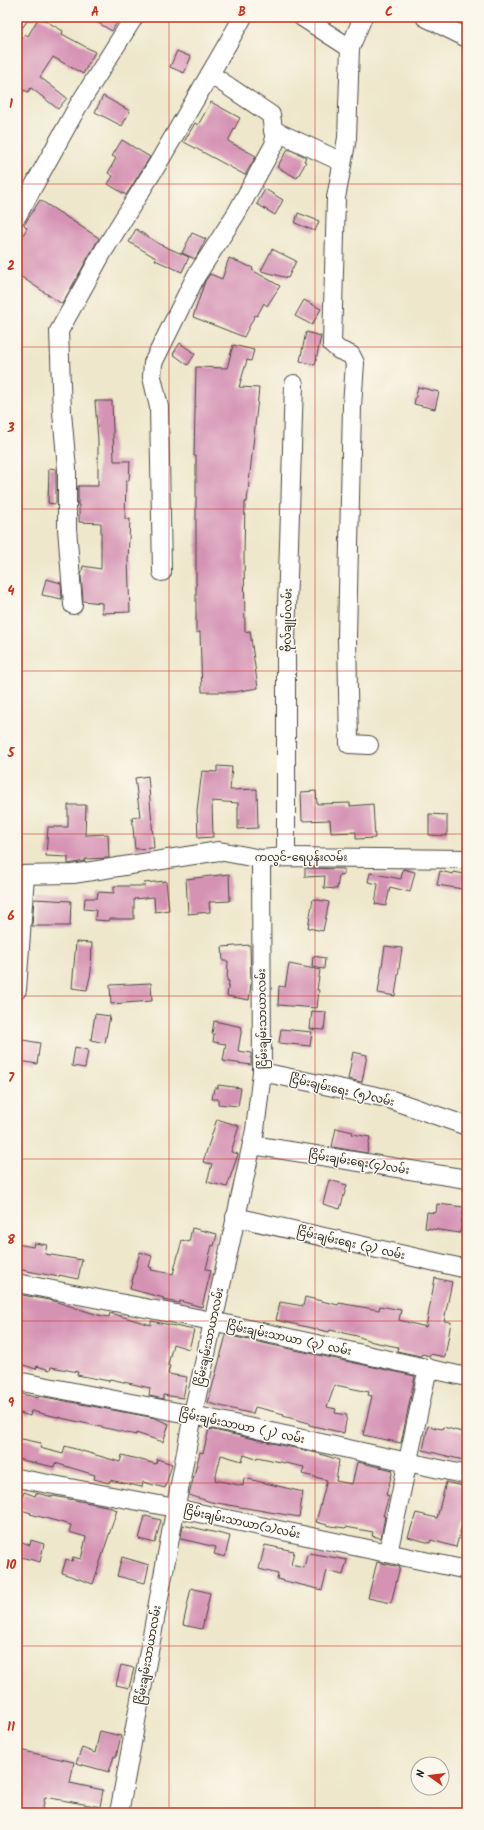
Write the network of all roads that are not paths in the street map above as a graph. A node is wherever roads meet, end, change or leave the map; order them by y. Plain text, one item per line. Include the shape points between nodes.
1 (134, 17) edge
2 (244, 17) edge
3 (302, 17) edge
4 (363, 17) edge
5 (425, 17) edge
6 (467, 38) edge
7 (350, 48) junction
8 (210, 74) junction
9 (273, 130) junction
10 (342, 162) junction
11 (17, 216) edge
12 (294, 384) dead end
13 (162, 572) dead end
14 (73, 605) dead end
15 (369, 745) dead end
16 (286, 857) junction
17 (261, 859) junction
18 (467, 859) edge
19 (21, 875) edge
20 (17, 990) edge
21 (262, 1072) junction
22 (467, 1126) edge
23 (252, 1145) junction
24 (467, 1179) edge
25 (235, 1217) junction
26 (467, 1269) edge
27 (17, 1283) edge
28 (212, 1321) junction
29 (428, 1368) junction
30 (467, 1377) edge
31 (17, 1381) edge
32 (193, 1415) junction
33 (408, 1462) junction
34 (467, 1475) edge
35 (17, 1478) edge
36 (175, 1508) junction
37 (388, 1553) junction
38 (467, 1570) edge
39 (119, 1813) edge

1 - 11 street via 78,106
2 - 8 street
3 - 7 street
4 - 7 street
5 - 6 street
7 - 10 street via 347,138
8 - 9 street via 271,115
8 - 14 street via 104,250 59,331 67,469 67,528
9 - 10 street
9 - 13 street via 275,142 236,214 196,276 153,363 152,377 159,407
10 - 15 street via 336,198 332,344 338,350 351,355 355,363 347,637 349,744
12 - 16 street, ဗိုလ်ချုပ်လမ်း via 286,641
16 - 17 street, ကလွင်-ရေပုန်းလမ်း
16 - 18 street, ကလွင်-ရေပုန်းလမ်း
17 - 19 street, ကလွင်-ရေပုန်းလမ်း via 219,851 73,874
17 - 21 street, ငြိမ်းချမ်းသာယာလမ်း
19 - 20 street
21 - 22 street, ငြိမ်းချမ်းရေး (၅)လမ်း via 386,1098
21 - 23 street, ငြိမ်းချမ်းသာယာလမ်း
23 - 24 street, ငြိမ်းချမ်းရေး(၄)လမ်း
23 - 25 street, ငြိမ်းချမ်းသာယာလမ်း
25 - 26 street, ငြိမ်းချမ်းရေး (၃) လမ်း
25 - 28 street, ငြိမ်းချမ်းသာယာလမ်း
27 - 28 street, ငြိမ်းချမ်းသာယာ (၃) လမ်း
28 - 29 street, ငြိမ်းချမ်းသာယာ (၃) လမ်း
28 - 32 street, ငြိမ်းချမ်းသာယာလမ်း
29 - 30 street, ငြိမ်းချမ်းသာယာ (၃) လမ်း
29 - 33 street
31 - 32 street, ငြိမ်းချမ်းသာယာ (၂) လမ်း
32 - 33 street, ငြိမ်းချမ်းသာယာ (၂) လမ်း
32 - 36 street, ငြိမ်းချမ်းသာယာလမ်း
33 - 34 street, ငြိမ်းချမ်းသာယာ (၂) လမ်း
33 - 37 street
35 - 36 street, ငြိမ်းချမ်းသာယာ(၁)လမ်း
36 - 37 street, ငြိမ်းချမ်းသာယာ(၁)လမ်း
36 - 39 street, ငြိမ်းချမ်းသာယာလမ်း
37 - 38 street, ငြိမ်းချမ်းသာယာ(၁)လမ်း

